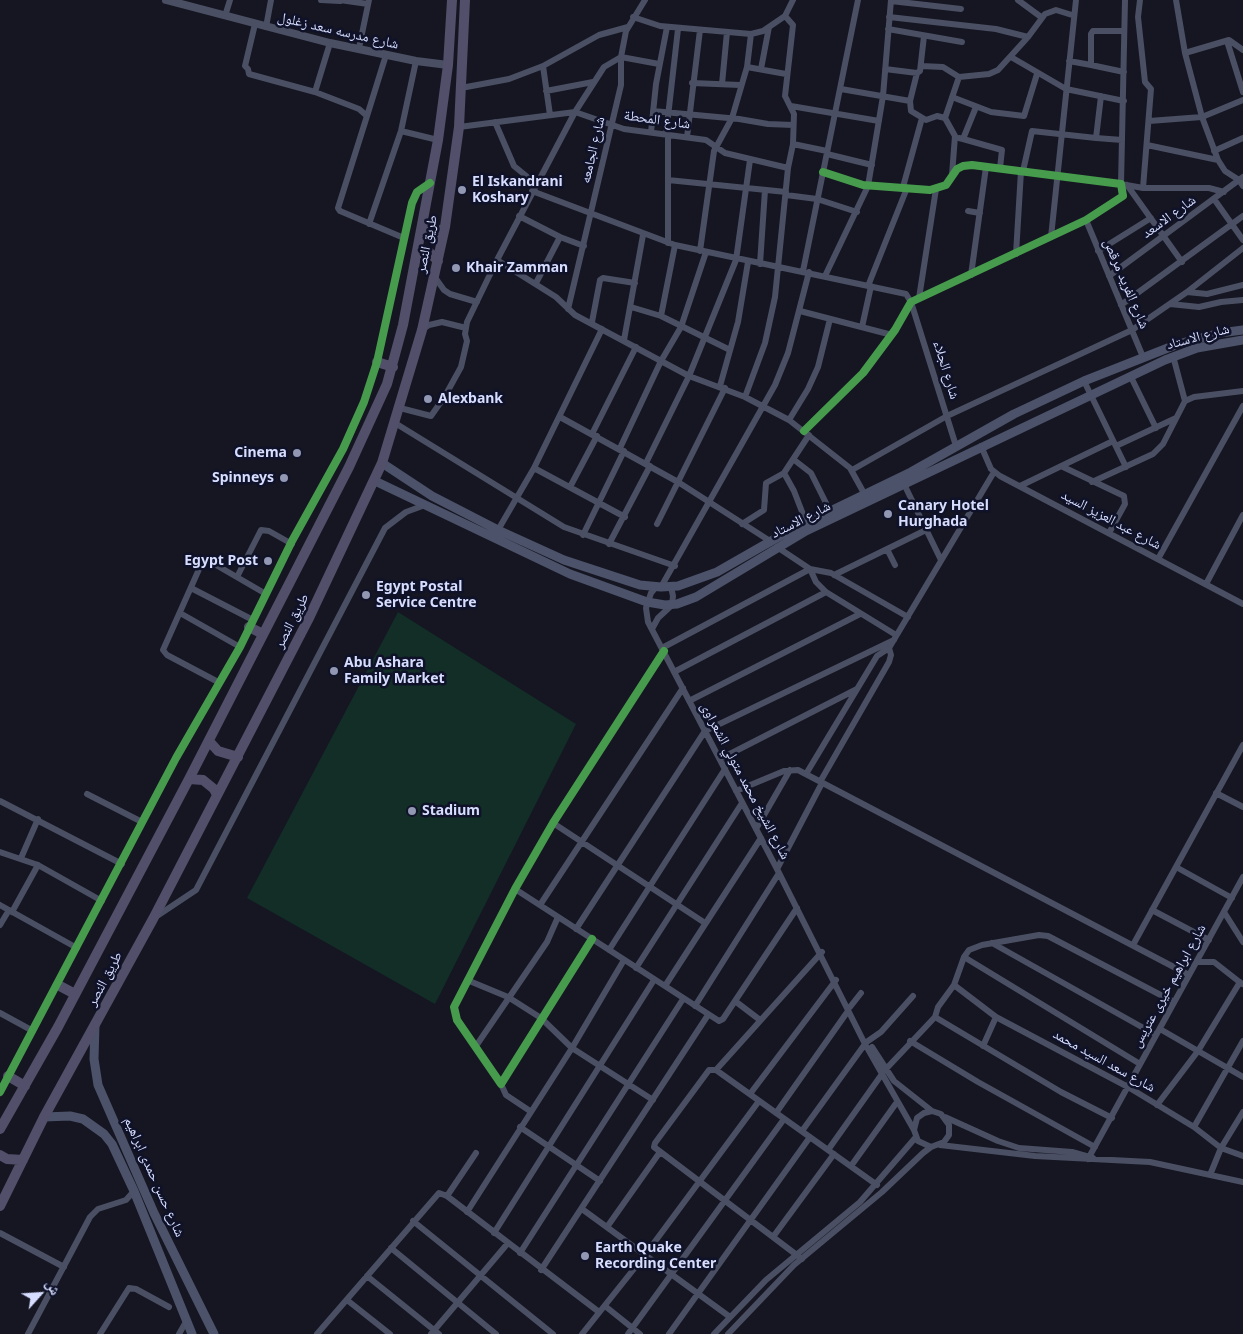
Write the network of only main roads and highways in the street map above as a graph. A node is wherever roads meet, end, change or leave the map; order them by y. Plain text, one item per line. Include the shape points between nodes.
1 (452, 0) edge
2 (466, 0) edge
3 (423, 223) junction
4 (445, 227) junction
5 (417, 254) junction
6 (438, 261) junction
7 (1243, 330) edge
8 (1243, 340) edge
9 (377, 362) road end
10 (393, 367) junction
11 (382, 463) junction
12 (375, 481) junction
13 (773, 544) junction
14 (251, 624) road end
15 (263, 634) junction
16 (209, 741) junction
17 (238, 757) junction
18 (189, 779) junction
19 (217, 795) junction
20 (58, 985) road end
21 (75, 994) junction
22 (96, 1026) junction
23 (8, 1076) road end
24 (25, 1086) junction
25 (44, 1117) junction
26 (0, 1129) edge
27 (0, 1155) edge
28 (23, 1160) junction
29 (0, 1206) edge
30 (149, 1215) junction
31 (204, 1313) junction
32 (187, 1320) junction
33 (192, 1334) edge
34 (214, 1334) edge

1 - 3 main road, طريق النصر via 448,65
2 - 4 main road, طريق النصر via 459,127
3 - 4 main road via 431,232 439,232
3 - 5 main road, طريق النصر
4 - 6 main road, طريق النصر
5 - 6 main road via 429,252
5 - 10 main road, طريق النصر
6 - 11 main road, طريق النصر via 422,330
7 - 13 main road, شارع الاستاد via 1199,338 1084,381 806,522
8 - 13 main road, شارع الاستاد via 1221,342 1173,356
9 - 10 main road
10 - 15 main road, طريق النصر via 349,467
11 - 12 main road, طريق النصر
11 - 13 main road, شارع الاستاد via 432,496 498,530 594,571 658,587 685,585
12 - 13 main road, شارع الاستاد via 552,567 647,602 672,605 696,597
12 - 17 main road, طريق النصر
14 - 15 main road
15 - 16 main road, طريق النصر
16 - 17 main road via 224,754
16 - 18 main road, طريق النصر
17 - 19 main road, طريق النصر
18 - 19 main road via 203,780
18 - 21 main road, طريق النصر
19 - 22 main road, طريق النصر
20 - 21 main road
21 - 24 main road, طريق النصر
22 - 25 main road, طريق النصر
22 - 30 main road, شارع حسن حمدى ابراهيم via 94,1059 98,1085
23 - 24 main road
24 - 26 main road, طريق النصر
25 - 28 main road, طريق النصر
25 - 30 main road, شارع حسن حمدى ابراهيم via 70,1116 94,1126 112,1144
27 - 28 main road
28 - 29 main road, طريق النصر
30 - 31 main road, شارع حسن حمدى ابراهيم
30 - 32 main road, شارع حسن حمدى ابراهيم
31 - 32 main road via 191,1313
31 - 34 main road, شارع حسن حمدى ابراهيم
32 - 33 main road, شارع حسن حمدى ابراهيم

